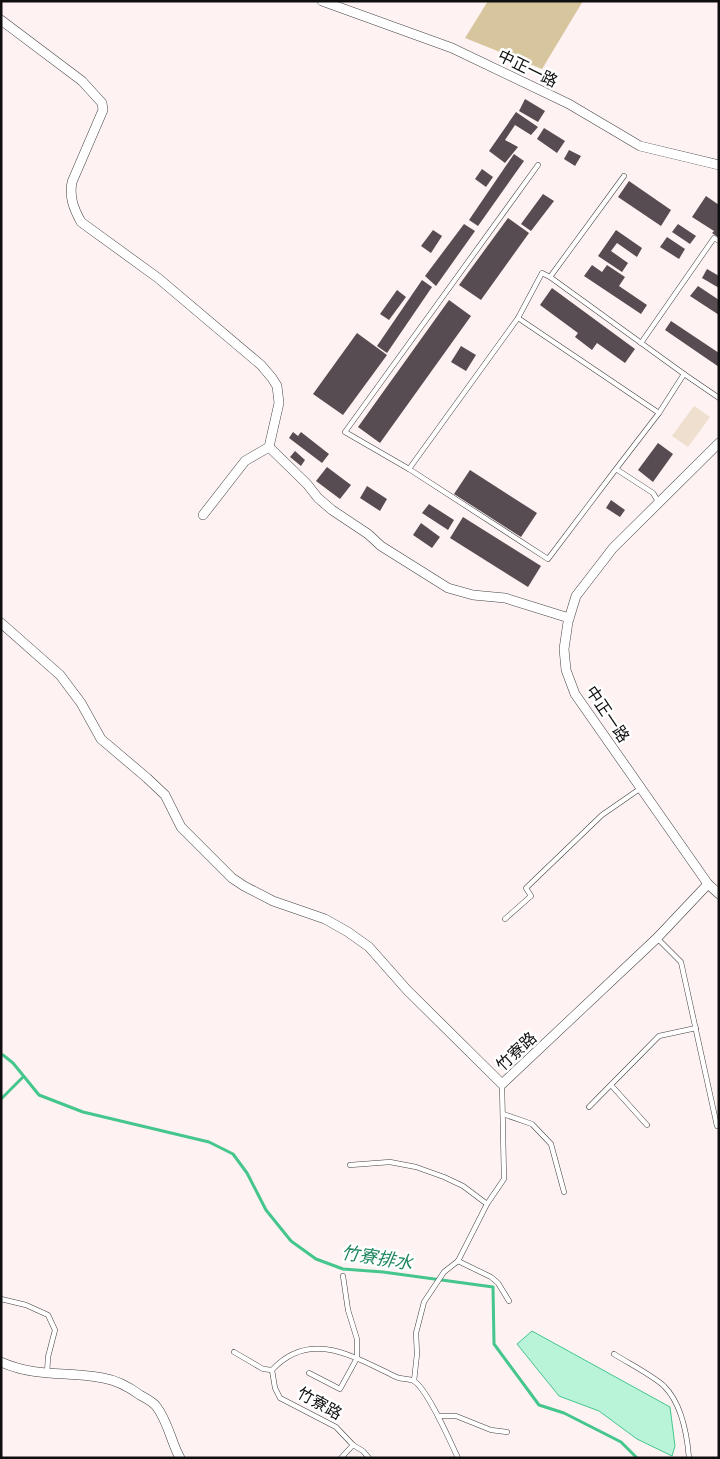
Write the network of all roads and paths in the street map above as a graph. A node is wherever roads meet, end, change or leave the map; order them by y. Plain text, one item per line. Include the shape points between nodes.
1 (322, 1) edge
2 (1, 20) edge
3 (538, 165) dead end
4 (719, 165) edge
5 (624, 176) dead end
6 (719, 241) edge
7 (550, 277) junction
8 (518, 318) junction
9 (642, 343) junction
10 (684, 374) junction
11 (719, 398) edge
12 (659, 412) junction
13 (719, 443) edge
14 (269, 447) junction
15 (409, 469) junction
16 (616, 469) junction
17 (658, 503) junction
18 (202, 515) dead end
19 (569, 618) junction
20 (1, 623) edge
21 (641, 788) junction
22 (708, 884) junction
23 (719, 894) edge
24 (505, 919) dead end
25 (657, 938) junction
26 (696, 1028) junction
27 (502, 1084) junction
28 (610, 1085) junction
29 (589, 1107) dead end
30 (503, 1114) junction
31 (647, 1125) dead end
32 (717, 1126) dead end
33 (350, 1165) dead end
34 (564, 1192) dead end
35 (486, 1204) junction
36 (458, 1260) junction
37 (343, 1276) dead end
38 (1, 1299) edge
39 (510, 1301) dead end
40 (234, 1352) dead end
41 (614, 1354) dead end
42 (357, 1358) junction
43 (1, 1362) edge
44 (272, 1370) junction
45 (309, 1373) dead end
46 (47, 1374) junction
47 (414, 1381) junction
48 (438, 1416) junction
49 (507, 1432) dead end
50 (353, 1445) junction
51 (180, 1458) edge
52 (341, 1458) edge
53 (368, 1458) edge
54 (458, 1458) edge
55 (689, 1458) edge

1 - 4 street, 中正一路 via 452,48 568,104 640,146
2 - 14 street via 82,81 102,103 72,182 70,194 74,208 82,222 158,278 261,364 277,386 279,403
3 - 15 lane via 344,432
5 - 7 lane
6 - 9 lane via 714,238
7 - 8 lane via 542,273
7 - 9 lane
8 - 12 lane
8 - 15 lane
9 - 10 lane
10 - 11 lane
10 - 12 lane
12 - 16 lane
13 - 17 street, 中正一路
14 - 18 street via 245,461
14 - 19 street via 332,510 381,546 448,588 473,595 505,598
15 - 16 lane via 548,559
16 - 17 lane via 653,493
17 - 19 street, 中正一路 via 613,548 576,596
19 - 21 street, 中正一路 via 564,648 566,670 575,694
20 - 27 street via 60,675 81,703 101,739 148,778 164,795 181,827 232,878 273,901 325,919 369,948
21 - 22 street, 中正一路
21 - 24 lane via 602,815 526,888 531,896
22 - 23 street
22 - 25 street, 竹寮路
25 - 26 lane via 681,962
25 - 27 street, 竹寮路
26 - 28 lane via 659,1036
26 - 32 lane
27 - 30 lane, 竹寮路
28 - 29 lane
28 - 31 lane
30 - 34 lane via 532,1124 551,1144
30 - 35 lane, 竹寮路 via 504,1179
33 - 35 lane via 390,1162 416,1168 456,1183
35 - 36 lane, 竹寮路
36 - 39 lane via 491,1277
36 - 47 lane, 竹寮路 via 444,1272 424,1302 416,1333
37 - 42 lane via 357,1340
38 - 46 lane via 48,1314 55,1330
40 - 44 lane via 263,1369
41 - 55 lane via 662,1384 675,1398 688,1441
42 - 44 lane via 318,1348 286,1357
42 - 45 lane via 340,1389
42 - 47 lane via 398,1378
43 - 46 street
44 - 50 lane, 竹寮路 via 280,1398 336,1427
46 - 51 street via 103,1378 128,1386 156,1405
47 - 48 lane
48 - 49 lane via 456,1416 491,1430
48 - 54 lane
50 - 52 lane
50 - 53 lane, 竹寮路

